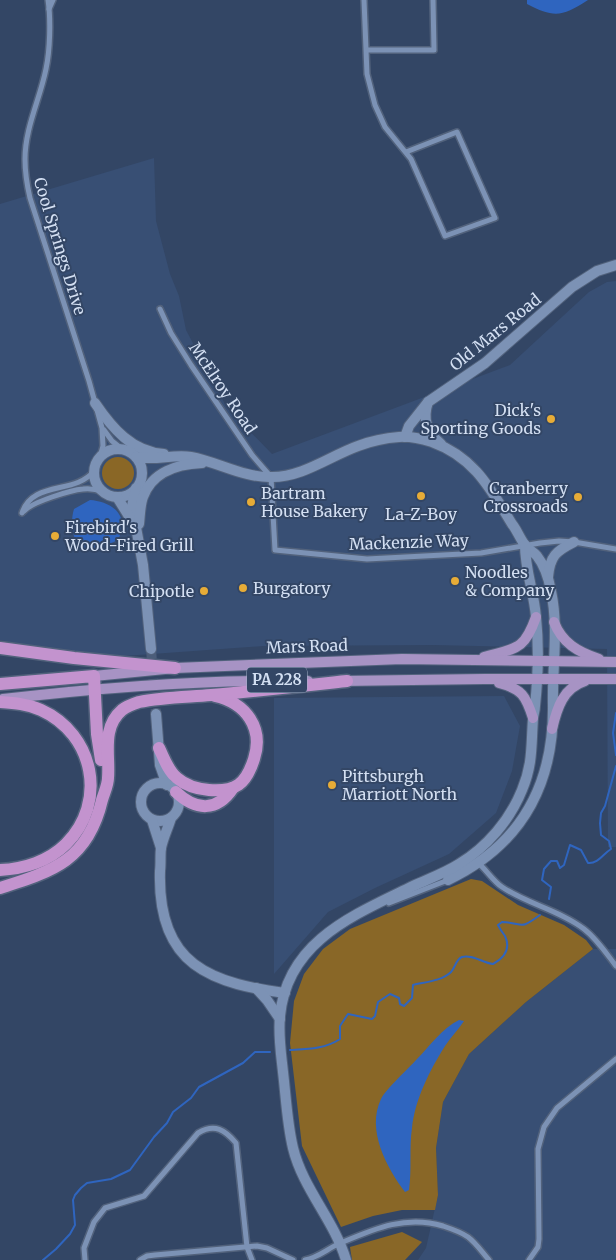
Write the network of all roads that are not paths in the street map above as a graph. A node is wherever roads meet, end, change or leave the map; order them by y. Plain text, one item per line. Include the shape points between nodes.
1 (48, 0) edge
2 (53, 0) edge
3 (364, 0) edge
4 (433, 0) edge
5 (49, 10) junction
6 (367, 50) junction
7 (406, 152) junction
8 (616, 265) edge
9 (160, 309) dead end
10 (428, 402) junction
11 (95, 403) junction
12 (102, 428) junction
13 (405, 436) junction
14 (443, 446) junction
15 (122, 449) junction
16 (100, 457) junction
17 (136, 458) junction
18 (208, 462) junction
19 (94, 471) junction
20 (142, 477) junction
21 (271, 477) junction
22 (136, 488) junction
23 (103, 492) junction
24 (116, 497) junction
25 (139, 535) junction
26 (574, 542) junction
27 (524, 545) junction
28 (616, 549) edge
29 (548, 578) junction
30 (536, 617) junction
31 (554, 622) junction
32 (0, 648) edge
33 (151, 649) tunnel mouth
34 (472, 660) junction
35 (538, 662) junction
36 (554, 662) junction
37 (613, 662) edge
38 (175, 668) junction
39 (484, 679) junction
40 (536, 679) junction
41 (553, 680) junction
42 (590, 680) junction
43 (616, 680) edge
44 (346, 681) junction
45 (94, 682) junction
46 (0, 684) edge
47 (210, 695) junction
48 (0, 700) edge
49 (156, 714) tunnel mouth
50 (533, 718) junction
51 (552, 728) junction
52 (159, 748) junction
53 (160, 765) junction
54 (154, 785) junction
55 (172, 788) junction
56 (233, 788) junction
57 (103, 798) junction
58 (171, 818) junction
59 (152, 820) junction
60 (161, 848) junction
61 (478, 850) junction
62 (468, 858) junction
63 (479, 863) junction
64 (0, 870) edge
65 (448, 880) joint
66 (0, 888) edge
67 (365, 911) junction
68 (616, 966) edge
69 (256, 988) junction
70 (285, 993) junction
71 (280, 1019) junction
72 (616, 1059) edge
73 (340, 1243) junction
74 (247, 1246) junction
75 (85, 1260) edge
76 (140, 1260) edge
77 (252, 1260) edge
78 (293, 1260) edge
79 (305, 1260) edge
80 (346, 1260) edge
81 (489, 1260) edge
82 (530, 1260) edge

1 - 5 street, Cool Springs Drive
2 - 5 street, Cool Springs Drive
3 - 6 street
4 - 6 street via 434,50
5 - 11 street, Cool Springs Drive via 46,69 28,136 26,177
6 - 7 street via 369,85 375,105 385,127
7 - 7 street via 444,236 495,218 457,132
8 - 10 street, Old Mars Road via 596,271 572,287 485,363
9 - 21 street, McElroy Road via 191,365 252,455
10 - 13 street, Old Mars Road
10 - 14 street via 426,425
11 - 12 street, Cool Springs Drive
11 - 18 street via 116,430 132,443 158,453 189,454
12 - 15 street, Cool Springs Drive
12 - 16 street, Cool Springs Drive
13 - 14 street
13 - 21 street via 364,444 298,472
14 - 27 street via 471,464
15 - 16 street via 110,450
15 - 17 street
16 - 19 street
17 - 18 street via 182,456
17 - 20 street
18 - 20 street via 181,458 165,461 154,464
18 - 21 street
18 - 25 street via 175,467 156,478 143,496
19 - 23 street
19 - 23 street via 80,482 30,499 22,513 36,503 80,489
20 - 22 street
21 - 27 street, Mackenzie Way via 276,550 376,558 481,552
22 - 24 street via 129,494
22 - 25 street via 132,506
23 - 24 street
24 - 25 street
25 - 33 street
26 - 27 street, Mackenzie Way
26 - 28 street, Mackenzie Way
26 - 29 street via 553,557
27 - 29 street via 537,556
27 - 30 street
29 - 31 street
30 - 34 main road via 528,638 516,648
30 - 35 street
31 - 36 street
31 - 37 main road via 561,637 576,649
32 - 38 highway
34 - 35 main road, Mars Road / PA 228
34 - 38 main road, Mars Road / PA 228 via 402,659
35 - 36 main road, Mars Road / PA 228
35 - 40 street
36 - 37 main road, Mars Road / PA 228
36 - 41 street
38 - 45 main road, Mars Road / PA 228
39 - 40 main road, Mars Road / PA 228
39 - 44 main road, Mars Road / PA 228
39 - 50 main road via 521,692
40 - 41 main road, Mars Road / PA 228
40 - 50 street
41 - 42 main road, Mars Road / PA 228
41 - 51 street
42 - 43 main road, Mars Road / PA 228
42 - 51 main road via 564,695
44 - 45 main road, Mars Road / PA 228
44 - 47 highway
45 - 46 highway, Mars Road / PA 228
45 - 48 main road, Mars Road / PA 228
45 - 57 highway
47 - 56 highway via 238,706 253,723 258,738 250,773
47 - 57 highway via 139,702 122,710 110,727 108,779
48 - 64 highway via 31,706 61,723 84,752 90,779 87,811 67,843 36,863
49 - 52 street
50 - 61 street via 532,748 522,790 504,822
51 - 63 street via 548,761 539,788 513,831
52 - 53 street
52 - 56 highway via 177,778 191,786 215,790
53 - 54 street
53 - 55 street
54 - 55 street
54 - 59 street via 144,793 141,805
55 - 56 highway via 185,801 200,806 219,804
55 - 58 street via 179,806
57 - 66 highway via 92,829 73,855 48,871
58 - 59 street
58 - 60 street
59 - 60 street
60 - 69 street via 160,900 166,924 179,948 194,964 216,977
61 - 62 street
61 - 63 street
62 - 63 street
62 - 67 street
63 - 65 street
63 - 68 street via 495,882 509,891 584,929
65 - 67 street
67 - 70 street via 318,940 293,972
69 - 70 street
69 - 71 street
70 - 71 street
71 - 73 street via 293,1148
72 - 82 street via 557,1108 544,1127 538,1149 539,1240
73 - 79 street via 317,1257
73 - 80 street
73 - 81 street via 393,1223 428,1222 456,1230
74 - 75 street via 236,1143 228,1133 206,1129 144,1196 105,1208 94,1222 84,1248
74 - 76 street via 147,1256
74 - 77 street
74 - 78 street via 267,1248

